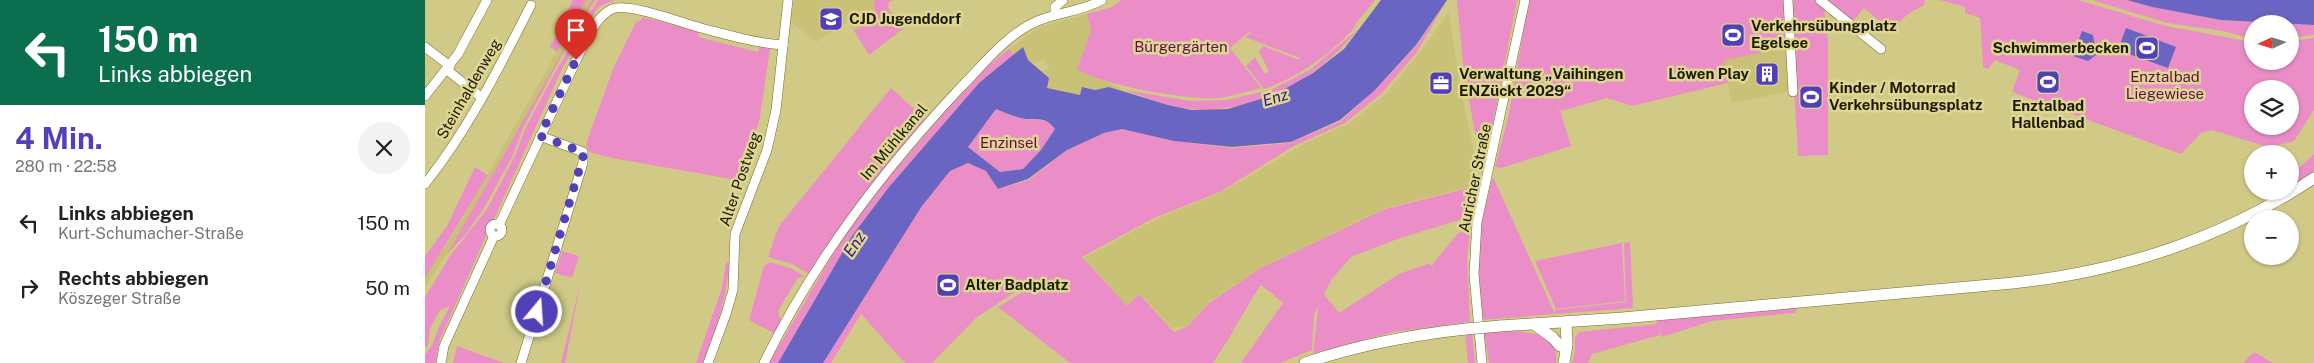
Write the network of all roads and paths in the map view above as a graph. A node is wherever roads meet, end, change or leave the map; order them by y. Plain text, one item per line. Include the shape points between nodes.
1 (487, 0) edge
2 (789, 0) edge
3 (1063, 0) edge
4 (1102, 0) edge
5 (1525, 0) edge
6 (1788, 0) edge
7 (1820, 0) edge
8 (531, 5) dead end
9 (1055, 15) junction
10 (783, 45) junction
11 (425, 47) edge
12 (1881, 49) dead end
13 (448, 68) junction
14 (1793, 92) dead end
15 (425, 96) edge
16 (481, 96) junction
17 (540, 136) junction
18 (2314, 178) edge
19 (425, 184) edge
20 (1563, 323) junction
21 (1534, 324) junction
22 (1560, 346) junction
23 (441, 363) edge
24 (521, 363) edge
25 (708, 363) edge
26 (764, 363) edge
27 (1305, 363) edge
28 (1482, 363) edge
29 (1564, 363) edge

1 - 13 street
2 - 10 street, Alter Postweg
3 - 9 street via 1055,7
4 - 9 street, Im Mühlkanal via 1082,10
5 - 28 street, Auricher Straße via 1477,222 1474,274
6 - 14 street
7 - 12 street
8 - 16 street, Steinhaldenweg
9 - 26 street, Im Mühlkanal via 1030,24 1003,45 933,116 840,231
10 - 17 street via 761,43 642,11 620,7 612,9 596,23
10 - 25 street, Alter Postweg via 776,110 767,150 735,234 733,290
11 - 13 street
13 - 15 street
13 - 16 street
16 - 19 street, Steinhaldenweg via 458,138
17 - 23 street via 499,225 491,227 493,236 444,346
17 - 24 street via 583,152 583,163
18 - 20 main road via 2211,234 2154,255 2079,274 2013,283
20 - 21 main road
20 - 22 main road
20 - 29 main road via 1567,345
21 - 22 main road
21 - 27 main road, bridge via 1397,338
22 - 29 main road

